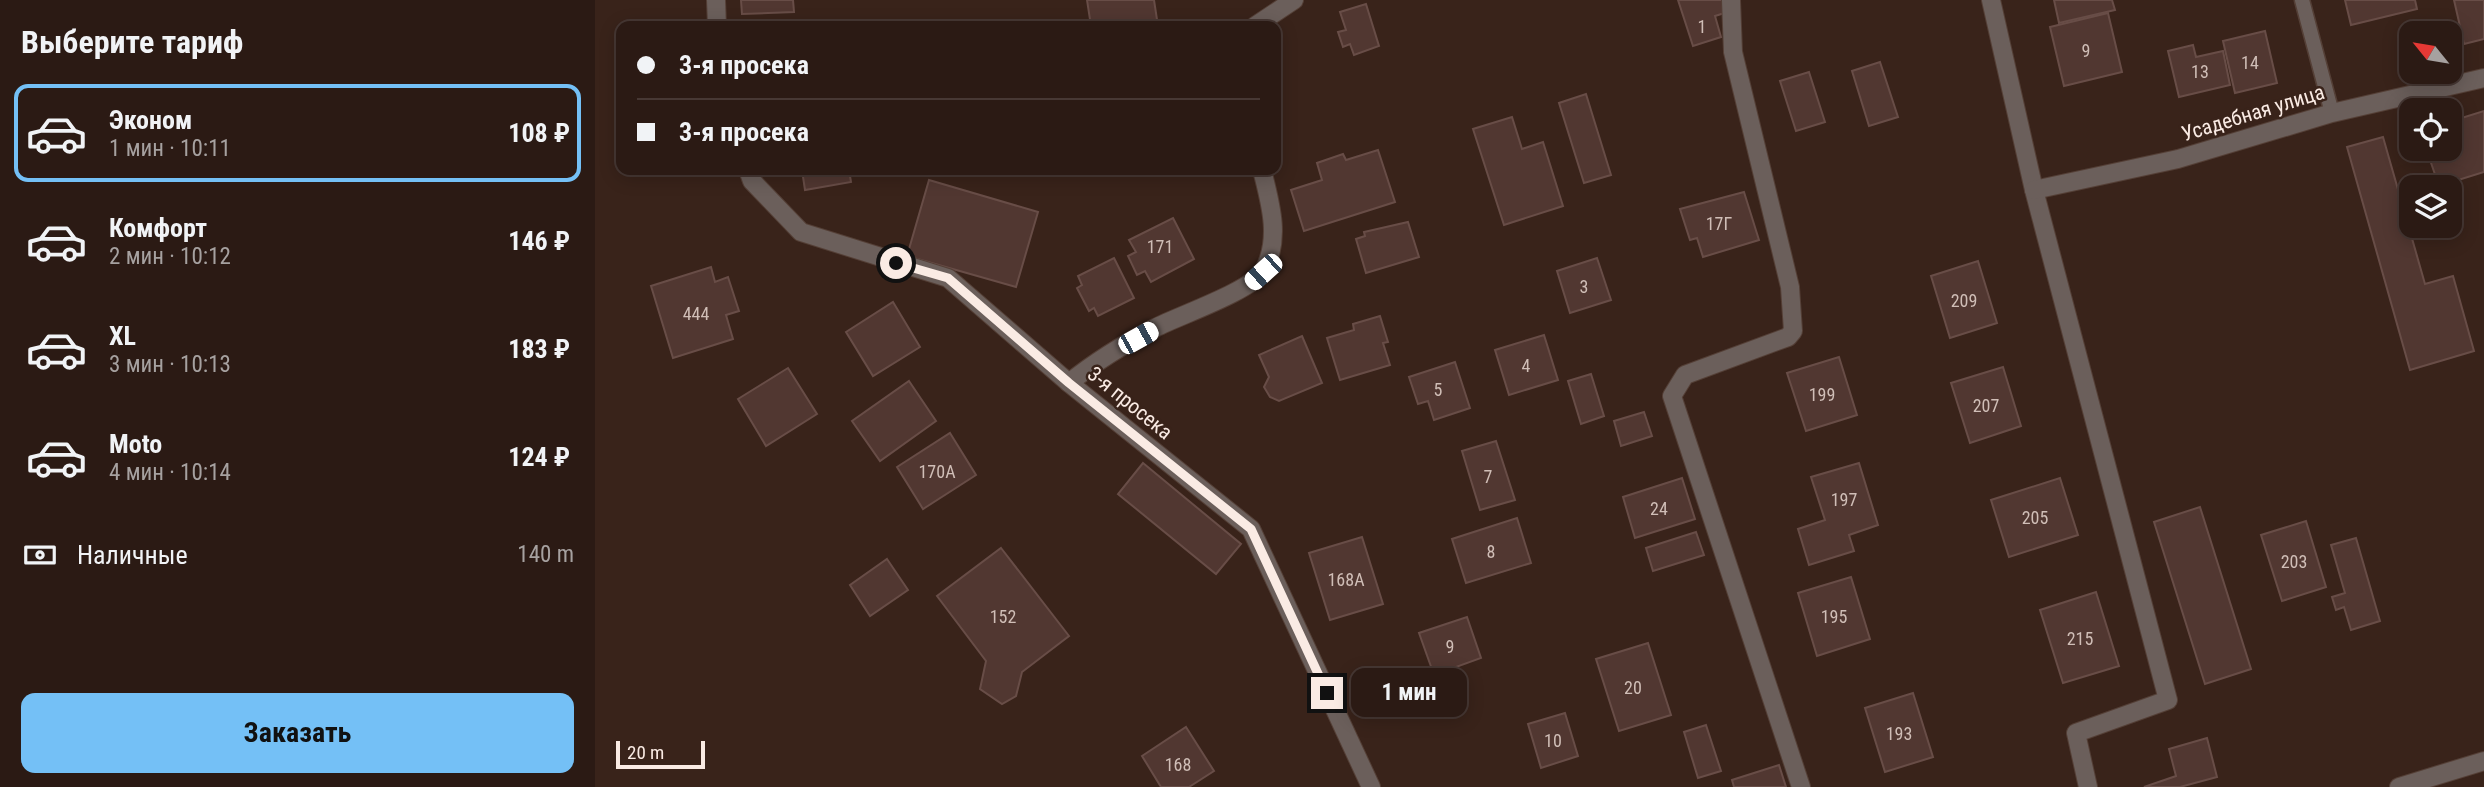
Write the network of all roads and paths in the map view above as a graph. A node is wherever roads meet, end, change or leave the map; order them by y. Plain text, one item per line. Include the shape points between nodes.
1 (716, 0) edge
2 (1294, 0) edge
3 (1731, 0) edge
4 (1991, 0) edge
5 (2302, 0) edge
6 (717, 21) edge
7 (1262, 21) edge
8 (2484, 78) edge
9 (2332, 113) junction
10 (750, 175) edge
11 (1263, 175) edge
12 (2034, 190) junction
13 (1069, 383) junction
14 (2484, 761) edge
15 (1371, 787) edge
16 (1801, 787) edge
17 (2088, 787) edge
18 (2399, 787) edge

1 - 6 street
2 - 7 street
3 - 16 street via 1733,52 1790,287 1793,331 1685,375 1672,396
4 - 12 street
5 - 9 lane
8 - 9 street, Усадебная улица
9 - 12 street, Усадебная улица via 2178,159
10 - 13 street, 3-я просека via 801,233 948,278
11 - 13 street via 1273,216 1271,253 1263,272 1249,284 1100,359
12 - 17 street via 2168,700 2076,733
13 - 15 street, 3-я просека via 1251,529
14 - 18 street

